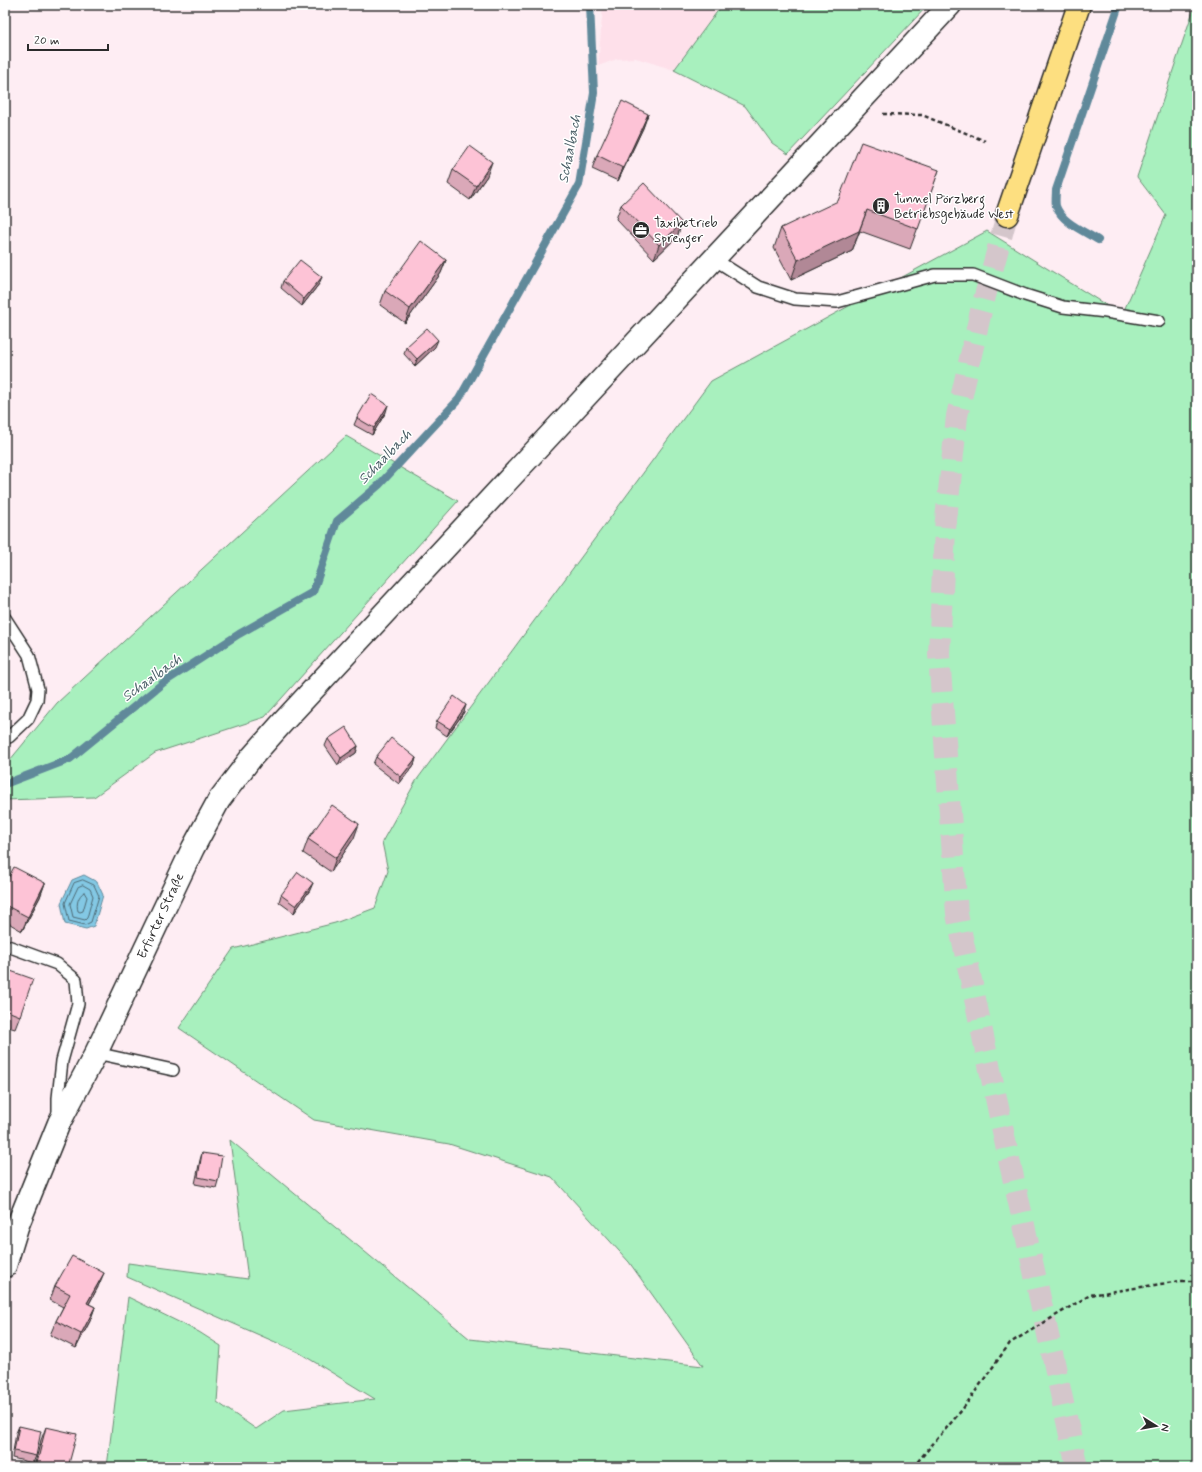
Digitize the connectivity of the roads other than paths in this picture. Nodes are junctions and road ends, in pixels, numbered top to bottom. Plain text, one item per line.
1 (950, 5) edge
2 (1079, 5) edge
3 (1007, 215) tunnel mouth
4 (714, 259) junction
5 (1159, 321) dead end
6 (5, 618) edge
7 (5, 738) edge
8 (5, 945) edge
9 (96, 1053) junction
10 (173, 1070) dead end
11 (59, 1123) junction
12 (5, 1266) edge

1 - 4 street, Erfurter Straße
2 - 3 main road
4 - 5 lane
4 - 9 street, Erfurter Straße
6 - 7 lane
8 - 11 lane, Erfurter Straße
9 - 10 lane
9 - 11 street, Erfurter Straße
11 - 12 street, Erfurter Straße

